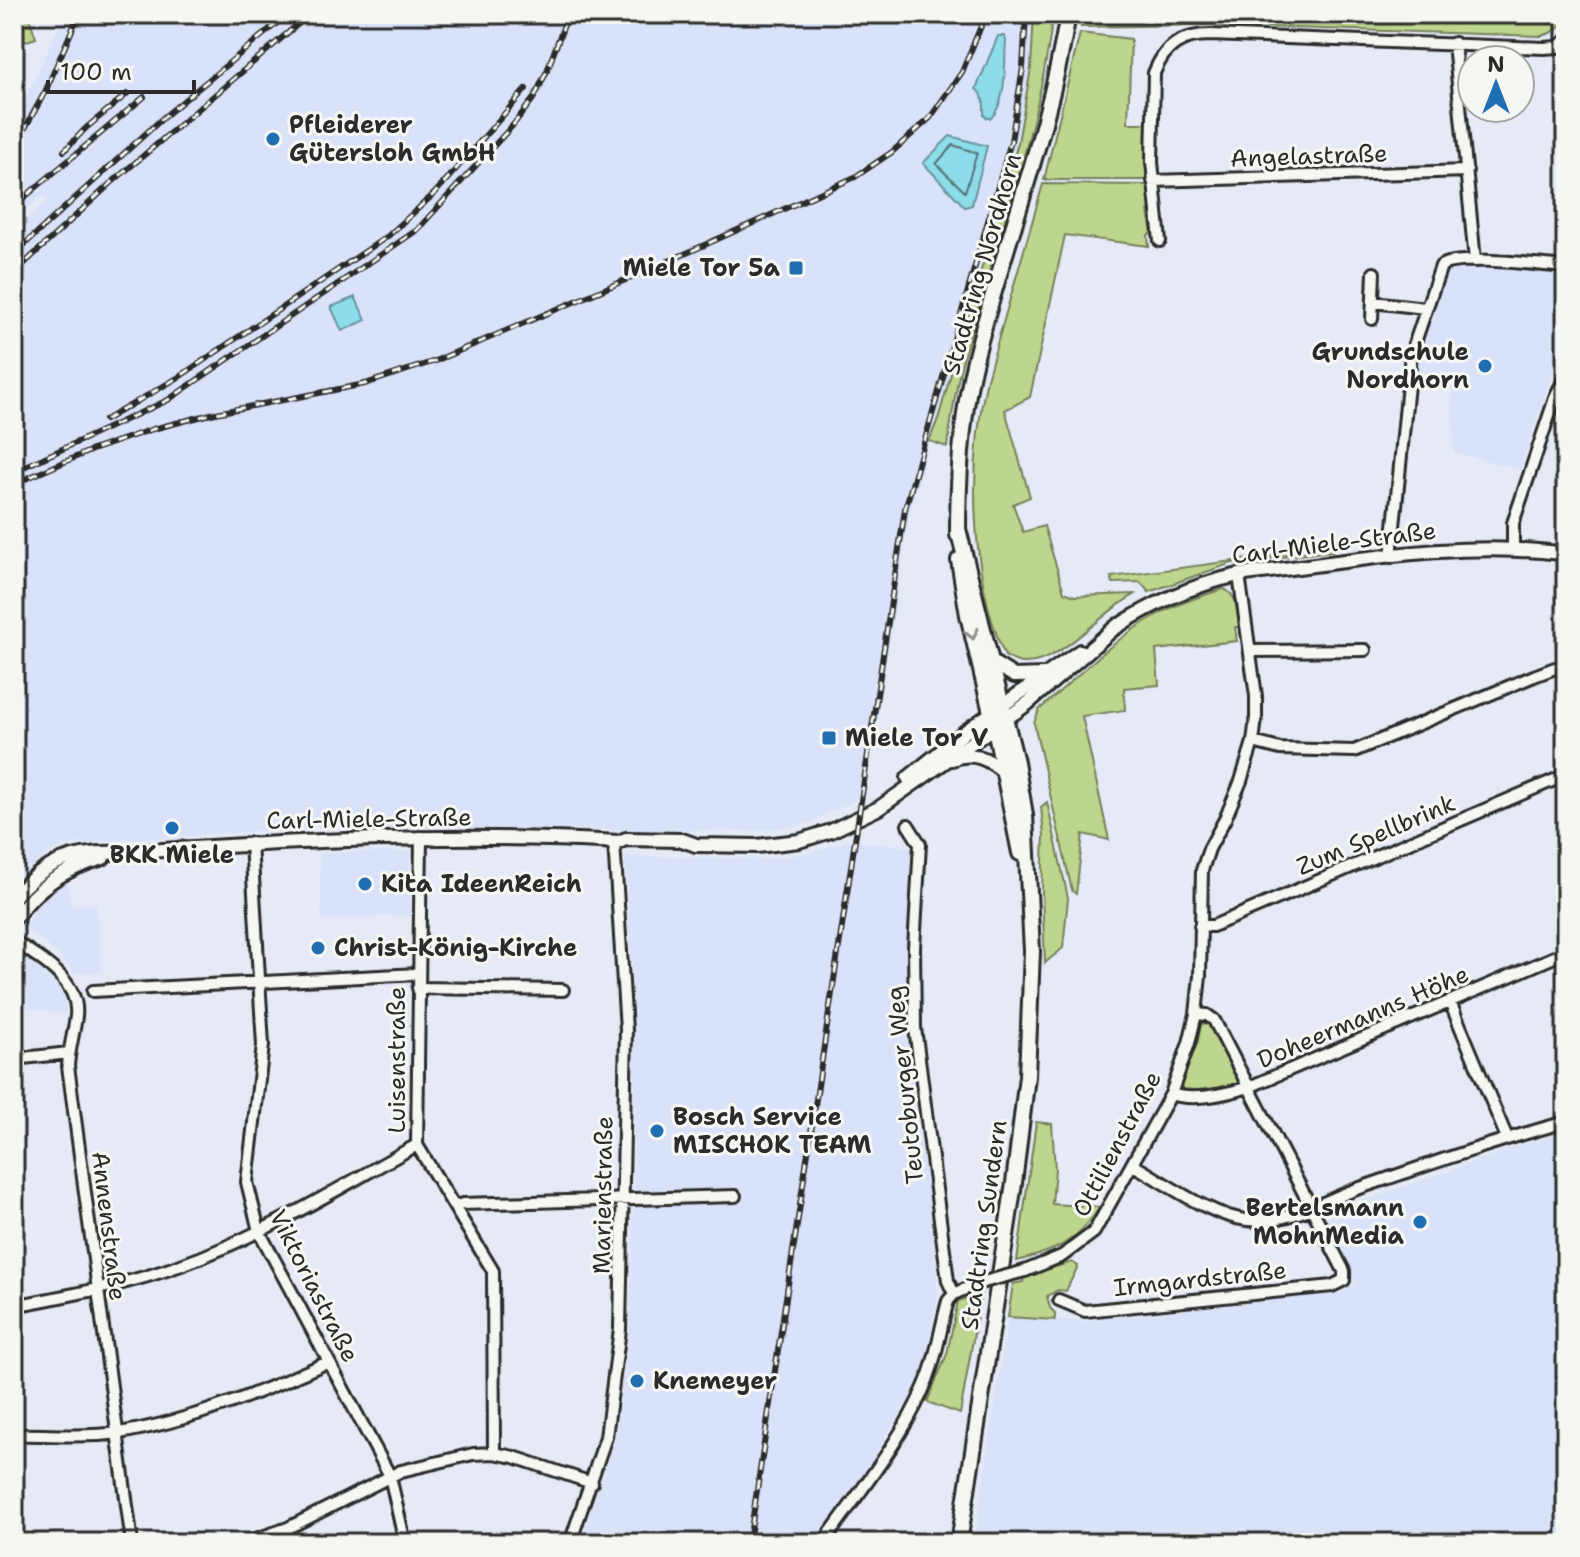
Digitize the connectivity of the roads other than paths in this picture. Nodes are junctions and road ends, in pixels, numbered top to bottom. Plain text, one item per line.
1 (1068, 14) edge
2 (1566, 41) edge
3 (1454, 43) junction
4 (1467, 171) junction
5 (1153, 181) junction
6 (1160, 241) dead end
7 (1475, 261) junction
8 (1566, 267) edge
9 (1374, 273) dead end
10 (1373, 302) junction
11 (1425, 308) junction
12 (1372, 319) dead end
13 (1566, 376) edge
14 (958, 529) junction
15 (1513, 548) junction
16 (1566, 554) edge
17 (1391, 557) junction
18 (1239, 575) junction
19 (1118, 625) junction
20 (1365, 650) dead end
21 (1251, 651) junction
22 (992, 662) junction
23 (1566, 668) edge
24 (1047, 675) junction
25 (998, 716) junction
26 (1253, 742) junction
27 (942, 764) junction
28 (1004, 772) junction
29 (1566, 775) edge
30 (864, 815) junction
31 (908, 825) dead end
32 (421, 837) junction
33 (616, 842) junction
34 (251, 843) junction
35 (121, 853) junction
36 (14, 897) edge
37 (1029, 912) junction
38 (14, 919) edge
39 (1200, 926) junction
40 (14, 941) edge
41 (1566, 952) edge
42 (418, 974) junction
43 (260, 983) junction
44 (418, 988) junction
45 (563, 990) dead end
46 (93, 991) dead end
47 (1450, 1002) junction
48 (1196, 1014) junction
49 (69, 1053) junction
50 (14, 1059) edge
51 (1249, 1087) junction
52 (1171, 1094) junction
53 (1566, 1122) edge
54 (1507, 1138) junction
55 (417, 1145) junction
56 (1133, 1165) junction
57 (735, 1196) dead end
58 (624, 1198) junction
59 (456, 1206) junction
60 (1312, 1208) junction
61 (259, 1231) junction
62 (97, 1290) junction
63 (954, 1294) junction
64 (1059, 1300) dead end
65 (14, 1306) edge
66 (328, 1362) junction
67 (117, 1433) junction
68 (14, 1435) edge
69 (494, 1453) junction
70 (390, 1476) junction
71 (592, 1483) junction
72 (132, 1543) edge
73 (244, 1543) edge
74 (405, 1543) edge
75 (570, 1543) edge
76 (823, 1543) edge
77 (959, 1543) edge

1 - 14 main road, Stadtring Nordhorn
2 - 3 street
3 - 4 street
3 - 5 street
4 - 5 street, Angelastraße
4 - 7 street
5 - 6 street
7 - 8 street
7 - 11 street
9 - 10 street
10 - 11 street
10 - 12 street
11 - 17 street
13 - 15 street
14 - 22 main road, Stadtring Nordhorn
14 -> 25 main road, Stadtring Nordhorn
15 - 16 street, Carl-Miele-Straße
15 - 17 street, Carl-Miele-Straße
17 - 18 street, Carl-Miele-Straße
18 - 19 street, Carl-Miele-Straße
18 - 21 street, Ottilienstraße
19 - 24 street, Carl-Miele-Straße
19 - 25 street, Carl-Miele-Straße
20 - 21 street
21 - 26 street, Ottilienstraße
22 - 24 street
22 - 25 main road, Stadtring Nordhorn
23 - 26 street
24 - 25 street, Carl-Miele-Straße
25 - 27 street, Carl-Miele-Straße
25 - 28 main road, Stadtring Sundern
25 - 30 street, Carl-Miele-Straße
25 - 37 main road, Stadtring Sundern
26 - 39 street, Ottilienstraße
27 - 28 street
27 - 30 street, Carl-Miele-Straße
28 - 37 main road, Stadtring Sundern
29 - 39 street, Zum Spellbrink
30 - 33 street, Carl-Miele-Straße
31 - 63 street, Teutoburger Weg
32 - 33 street, Carl-Miele-Straße
32 - 34 street, Carl-Miele-Straße
32 - 42 street, Luisenstraße
33 - 58 street, Marienstraße
34 - 35 street, Carl-Miele-Straße
34 - 43 street, Viktoriastraße
35 - 36 street, Carl-Miele-Straße
35 - 38 street, Carl-Miele-Straße
37 - 77 main road, Stadtring Sundern
39 - 48 street, Ottilienstraße
40 - 49 street, Annenstraße
41 - 47 street, Doheermanns Höhe
42 - 43 street
42 - 44 street, Luisenstraße
43 - 46 street
43 - 61 street, Viktoriastraße
44 - 45 street
44 - 55 street, Luisenstraße
47 - 51 street, Doheermanns Höhe
47 - 54 street
48 - 51 street
48 - 52 street, Ottilienstraße
49 - 50 street
49 - 62 street, Annenstraße
51 - 52 street, Doheermanns Höhe
51 - 60 street
52 - 56 street, Ottilienstraße
53 - 54 street
54 - 60 street
55 - 59 street, Luisenstraße
55 - 61 street
56 - 60 street
56 - 63 street, Ottilienstraße, bridge
57 - 58 street
58 - 59 street
58 - 71 street, Marienstraße
59 - 69 street, Luisenstraße
60 - 64 street, Irmgardstraße
61 - 62 street
61 - 66 street, Viktoriastraße
62 - 65 street
62 - 67 street, Annenstraße
63 - 76 street
66 - 67 street
66 - 70 street, Viktoriastraße
67 - 68 street
67 - 72 street, Annenstraße
69 - 70 street
69 - 71 street
70 - 73 street
70 - 74 street, Viktoriastraße
71 - 75 street, Marienstraße

